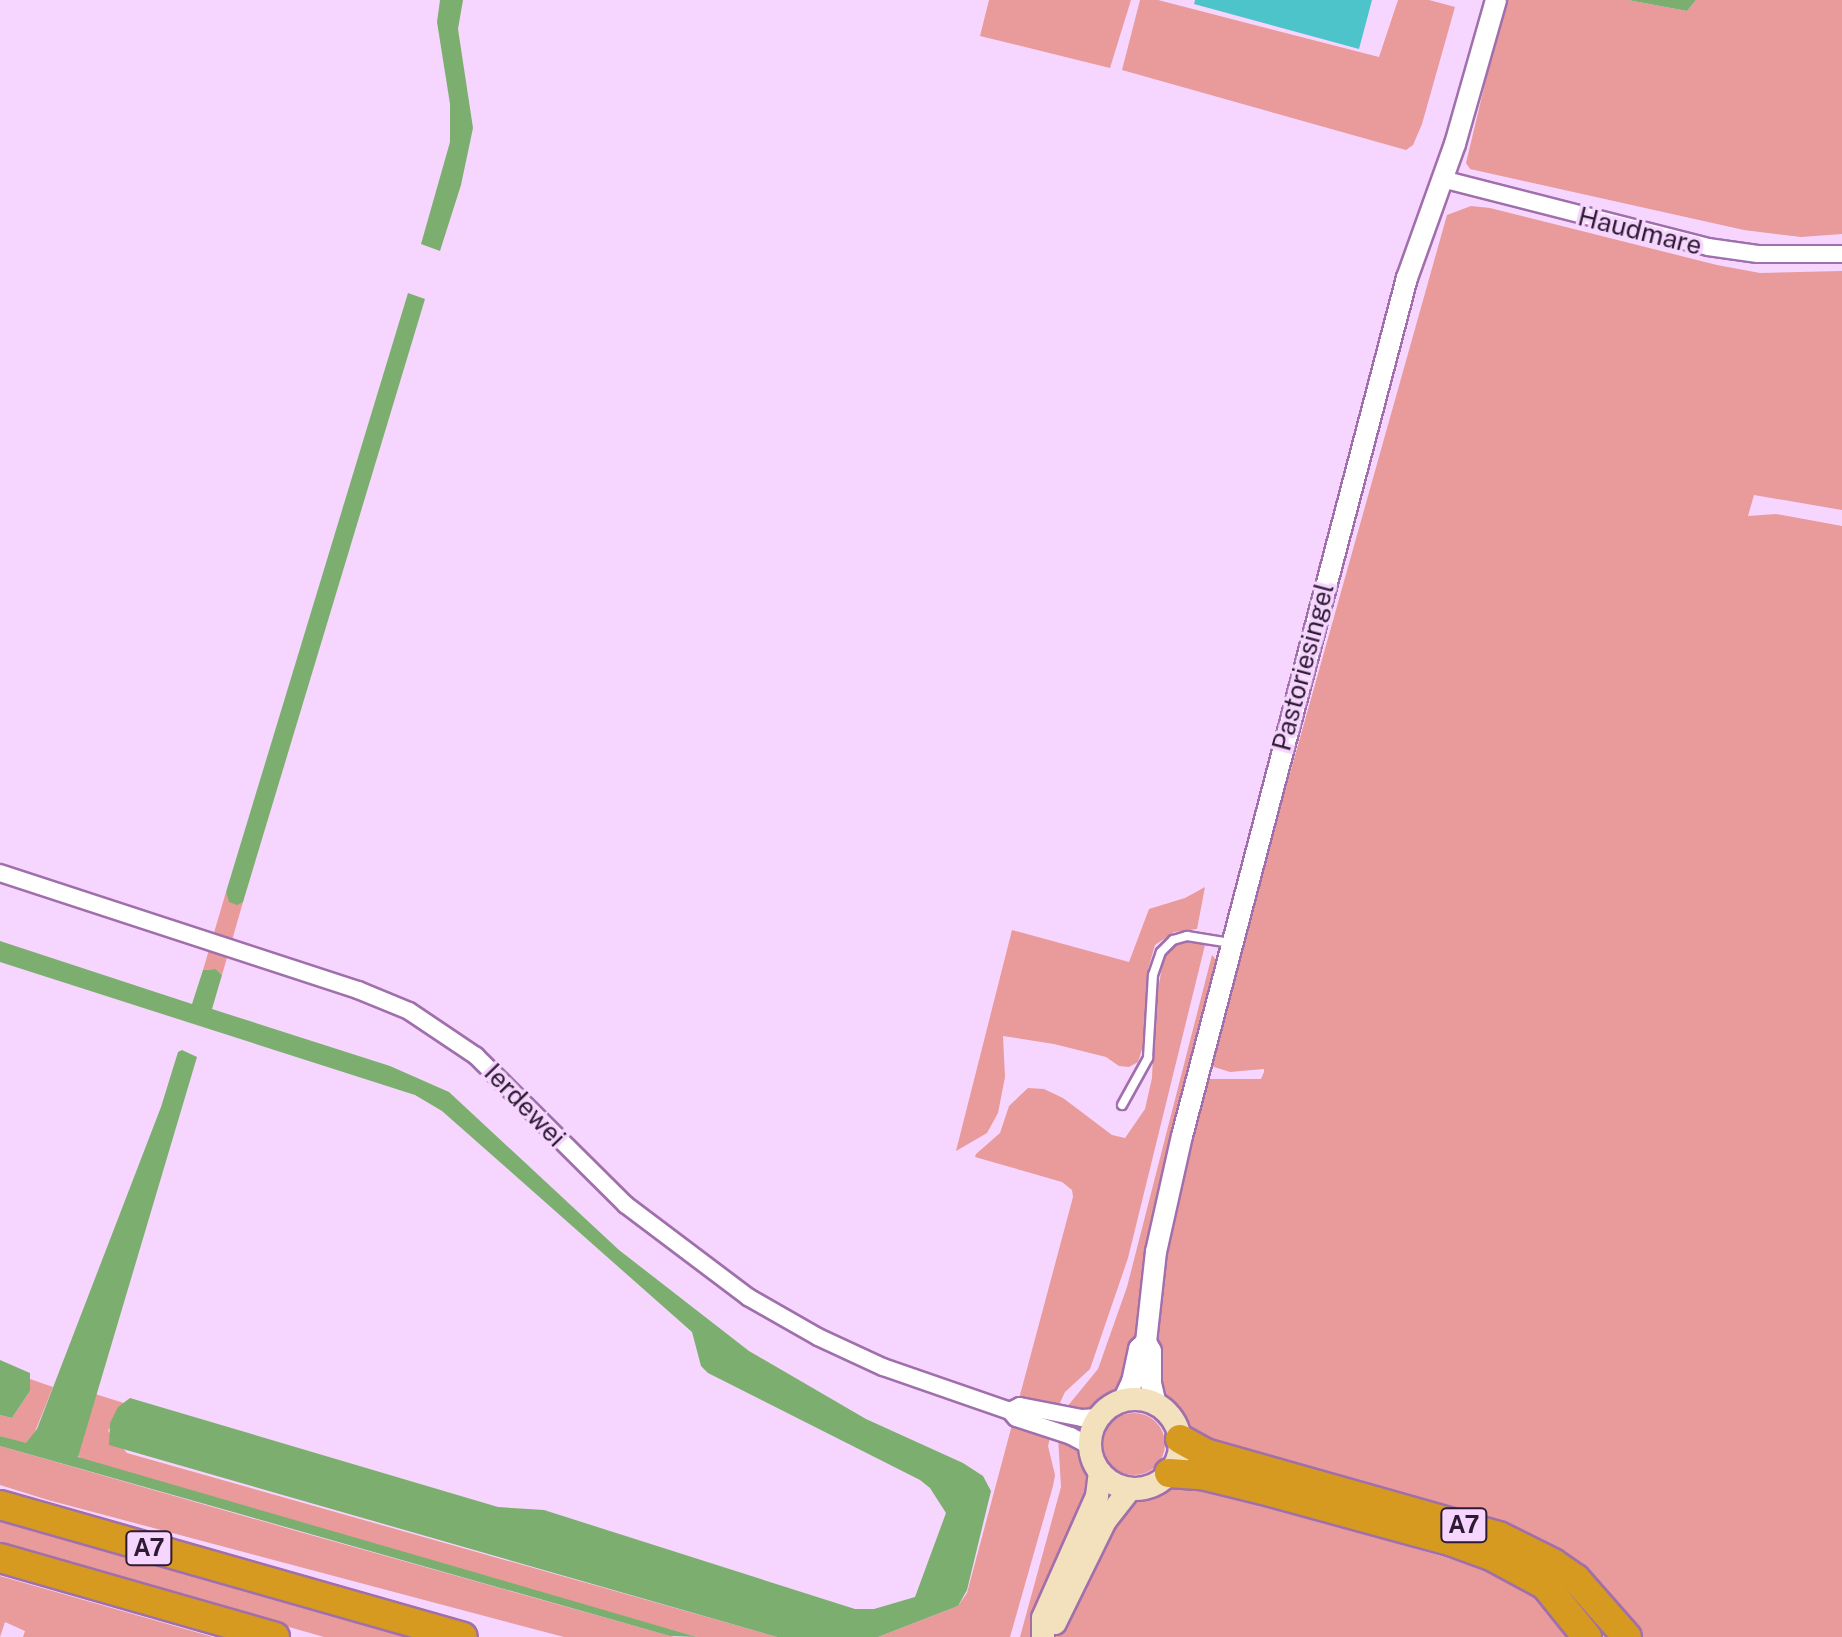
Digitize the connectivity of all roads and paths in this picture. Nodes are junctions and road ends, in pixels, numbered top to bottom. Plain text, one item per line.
1 (1496, 0) edge
2 (1442, 179) junction
3 (1842, 254) edge
4 (0, 873) edge
5 (1230, 943) junction
6 (1122, 1105) dead end
7 (1146, 1342) junction
8 (1123, 1401) junction
9 (1156, 1405) junction
10 (1010, 1411) junction
11 (1099, 1417) junction
12 (1180, 1439) junction
13 (1090, 1446) junction
14 (1100, 1472) junction
15 (1169, 1473) junction
16 (1130, 1489) junction
17 (0, 1505) edge
18 (0, 1558) edge
19 (1044, 1635) edge
20 (275, 1637) edge
21 (463, 1637) edge
22 (1587, 1637) edge
23 (1627, 1637) edge

1 - 2 street, Pastoriesingel
2 - 3 street, Haudmare
2 - 5 street, Pastoriesingel
4 - 10 street, Ierdewei
5 - 6 lane
5 - 7 street, Pastoriesingel
7 - 8 street, Pastoriesingel
7 - 9 street, Pastoriesingel
8 - 9 main road
8 - 11 main road
9 - 12 main road
10 - 11 street, Ierdewei
10 - 13 street, Ierdewei
11 - 13 main road
12 - 15 main road
12 - 23 highway, A7
13 - 14 main road
14 - 16 main road
14 - 19 main road
15 - 16 main road
15 - 22 highway, A7
16 - 19 main road
17 - 21 highway, A7
18 - 20 highway, A7

